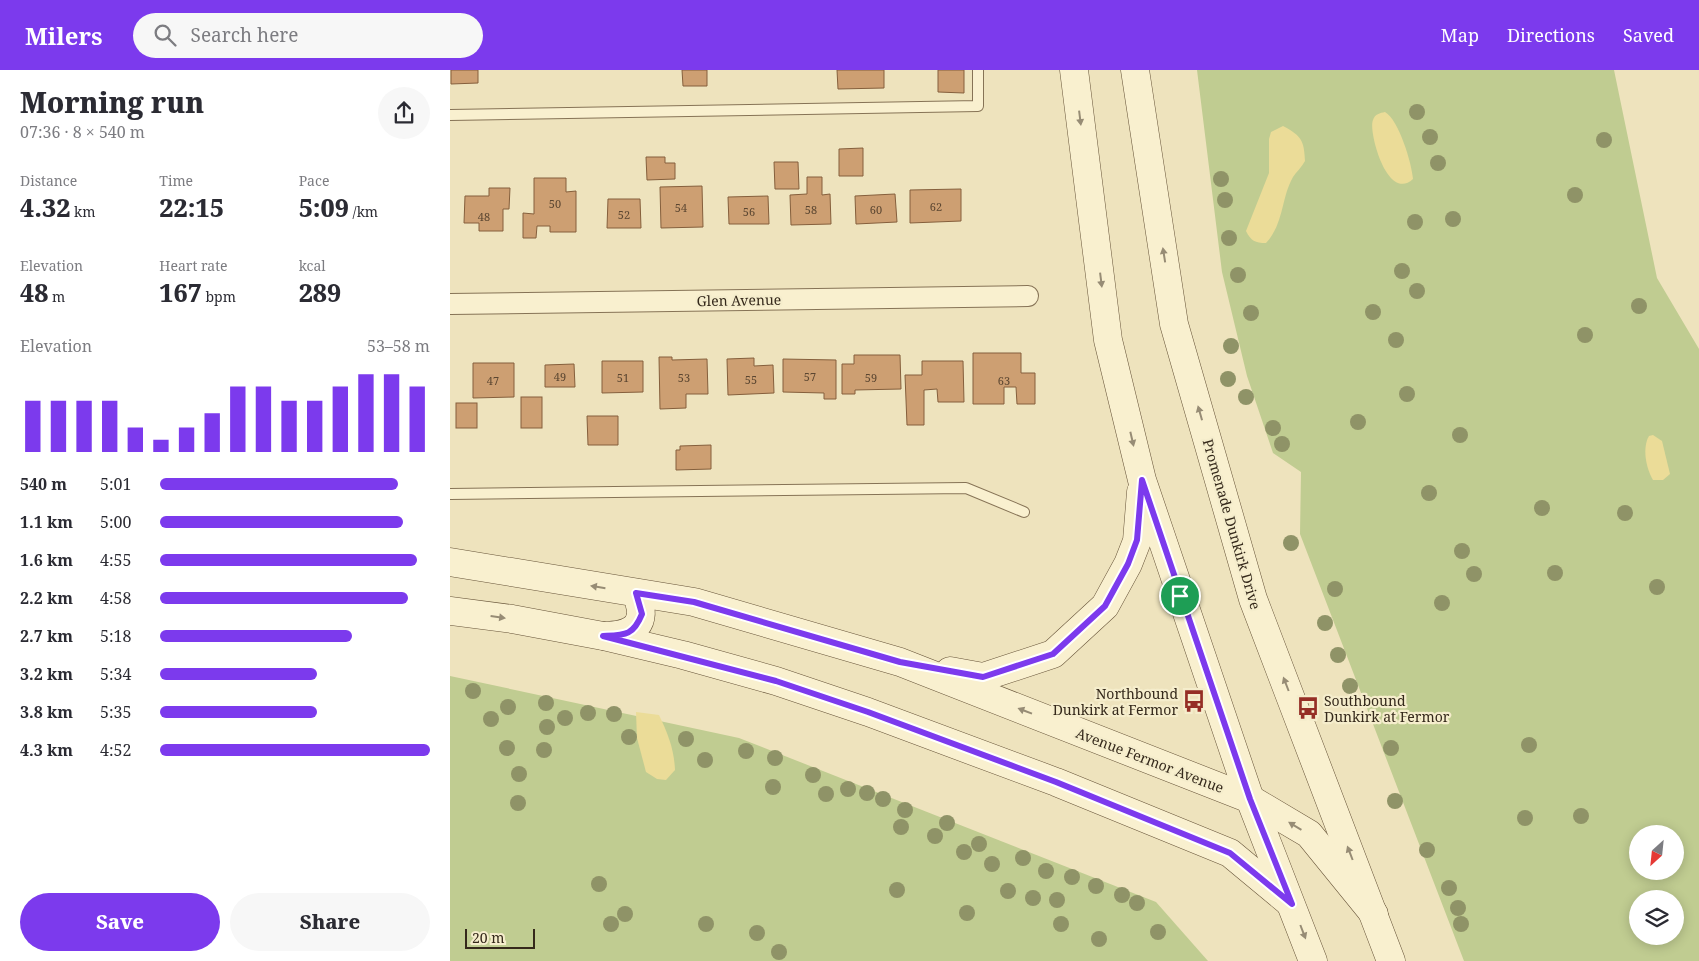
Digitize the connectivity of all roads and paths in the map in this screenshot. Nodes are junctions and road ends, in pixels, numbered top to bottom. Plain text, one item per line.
1 (978, 70) edge
2 (1074, 70) edge
3 (1135, 70) edge
4 (450, 115) edge
5 (1028, 296) dead end
6 (450, 304) edge
7 (1142, 480) junction
8 (450, 494) edge
9 (1024, 512) dead end
10 (450, 562) edge
11 (636, 593) junction
12 (450, 611) edge
13 (603, 636) junction
14 (900, 662) junction
15 (1250, 799) junction
16 (1292, 904) junction
17 (1374, 914) junction
18 (1313, 961) edge
19 (1391, 961) edge

1 - 4 lane
2 -> 7 main road
17 -> 3 main road, Promenade Dunkirk Drive
5 - 6 street, Glen Avenue
7 - 14 main road
7 - 15 main road
8 - 9 lane
11 -> 10 main road, Avenue Fermor Avenue
11 - 13 main road
11 - 14 main road, Avenue Fermor Avenue
12 -> 13 main road
13 - 16 main road
15 -> 14 main road, Avenue Fermor Avenue
15 - 16 main road
17 -> 15 main road, Avenue Fermor Avenue
16 -> 18 main road
17 - 19 main road, Promenade Dunkirk Drive

